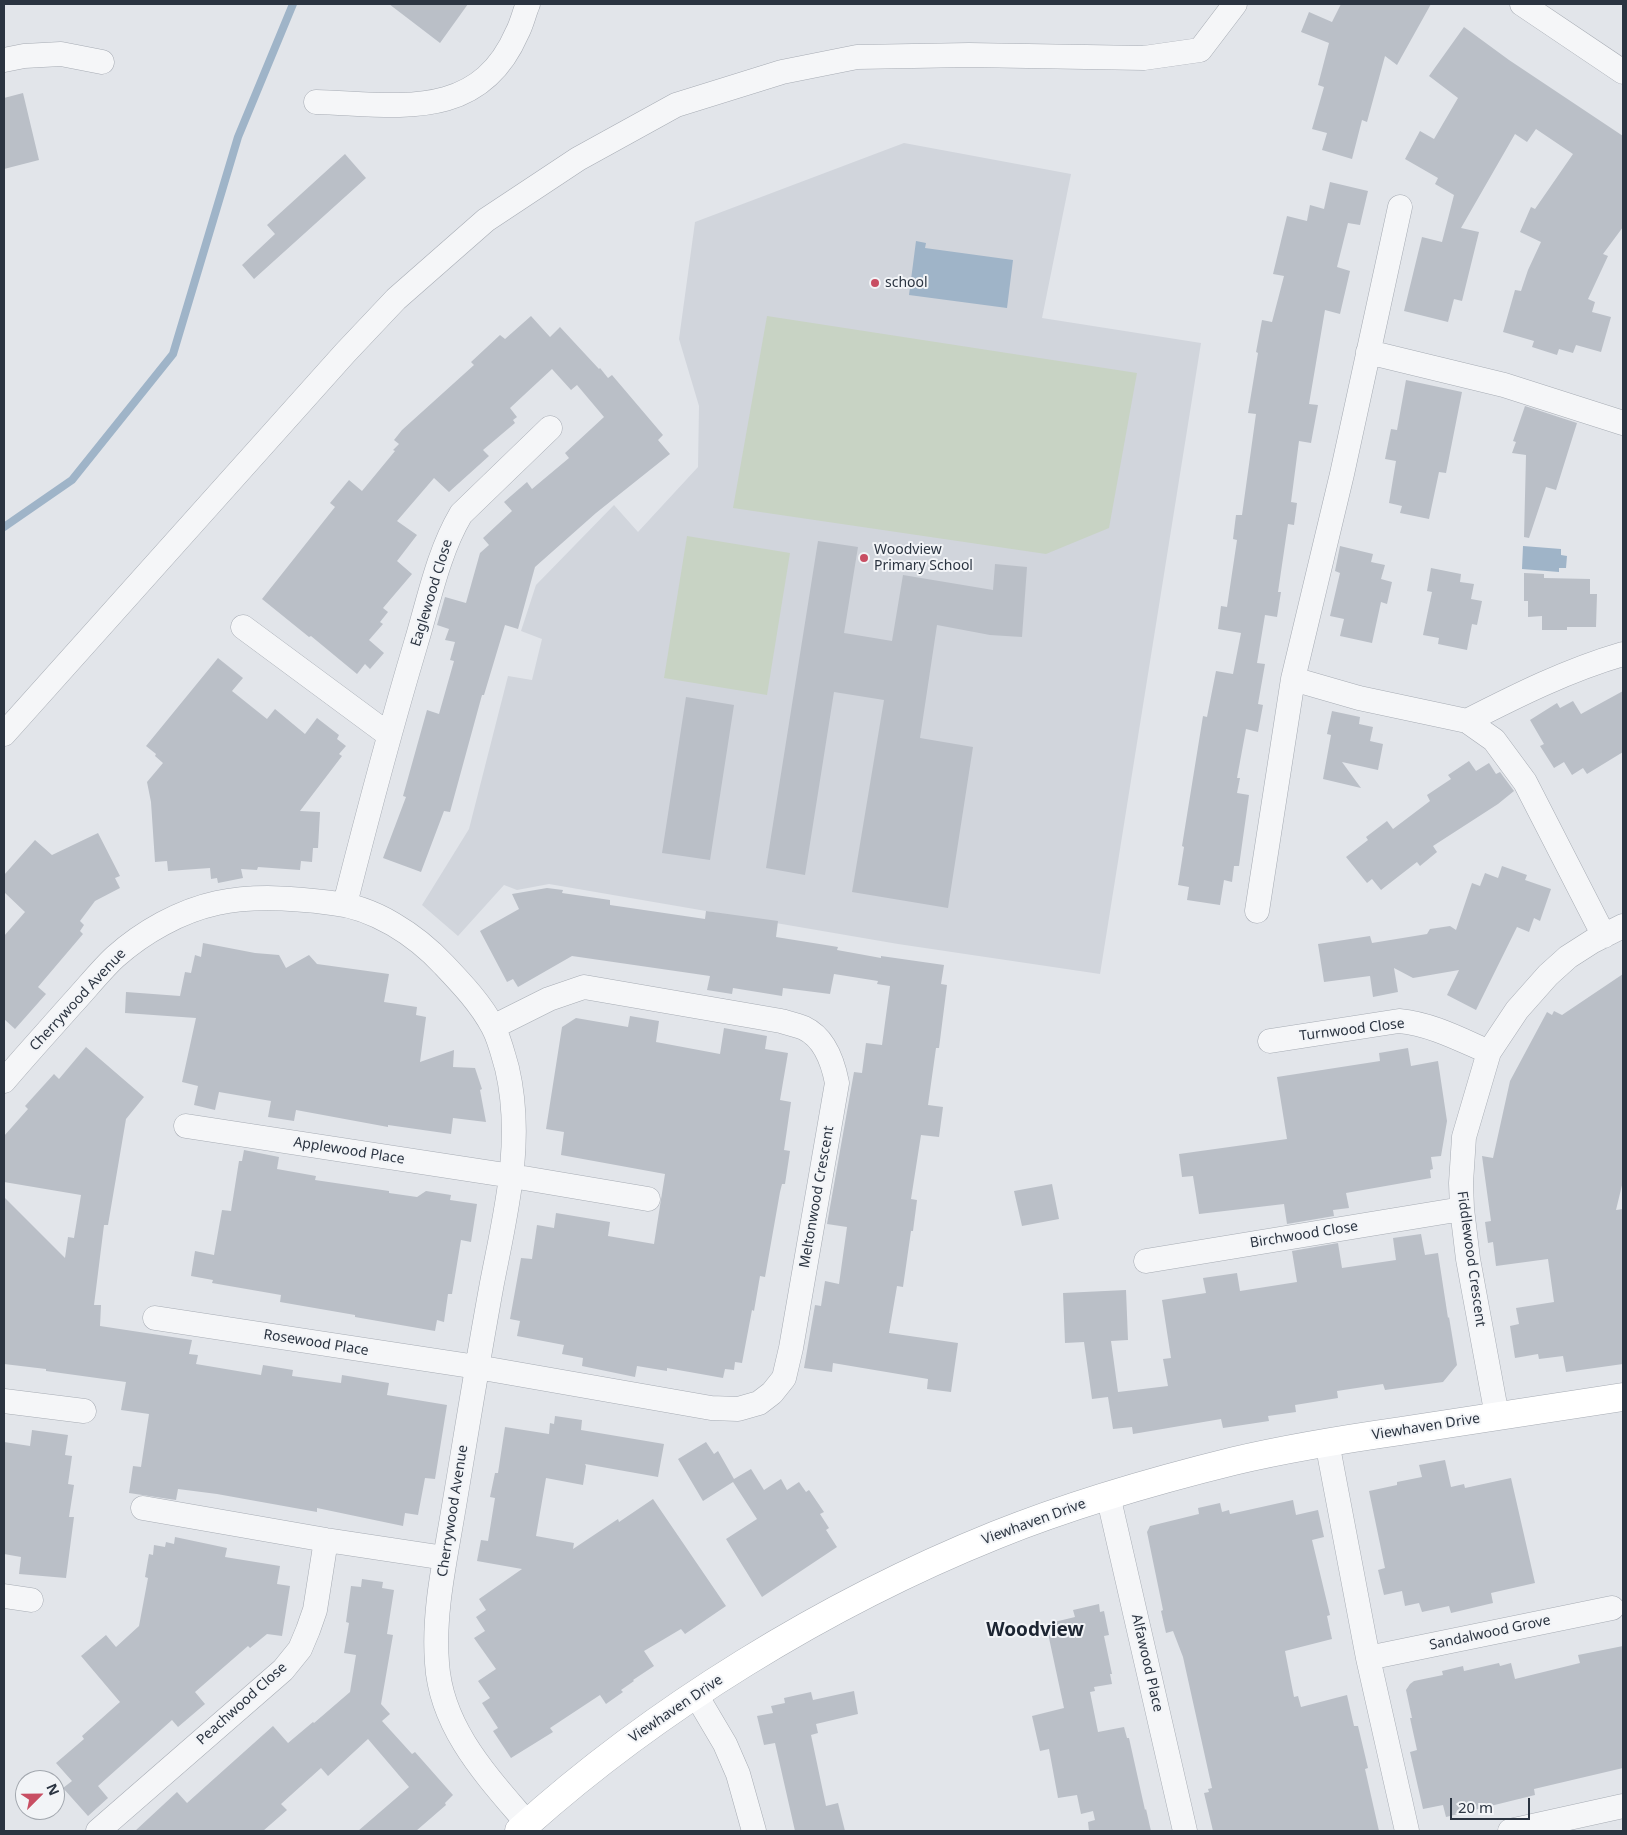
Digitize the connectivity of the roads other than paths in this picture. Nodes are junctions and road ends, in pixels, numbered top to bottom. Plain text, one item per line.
1 (528, 4) edge
2 (1235, 4) edge
3 (1522, 4) edge
4 (4, 60) edge
5 (102, 62) dead end
6 (1623, 72) edge
7 (316, 102) dead end
8 (1400, 207) dead end
9 (1368, 352) junction
10 (1623, 423) edge
11 (550, 428) dead end
12 (243, 627) dead end
13 (1623, 654) edge
14 (1293, 678) junction
15 (1467, 721) junction
16 (4, 734) edge
17 (389, 735) junction
18 (345, 904) junction
19 (1258, 912) dead end
20 (1614, 931) edge
21 (493, 1027) junction
22 (1270, 1041) dead end
23 (1489, 1052) junction
24 (4, 1081) edge
25 (186, 1126) dead end
26 (512, 1176) junction
27 (648, 1199) dead end
28 (1462, 1209) junction
29 (1146, 1261) dead end
30 (155, 1318) dead end
31 (477, 1367) junction
32 (1623, 1397) edge
33 (4, 1401) edge
34 (84, 1412) dead end
35 (1497, 1416) junction
36 (1327, 1442) junction
37 (1108, 1495) junction
38 (143, 1508) dead end
39 (326, 1540) junction
40 (445, 1558) junction
41 (4, 1596) edge
42 (31, 1600) dead end
43 (1612, 1608) dead end
44 (1368, 1658) junction
45 (696, 1695) junction
46 (1623, 1806) edge
47 (523, 1827) edge
48 (98, 1831) edge
49 (754, 1831) edge
50 (1185, 1831) edge
51 (1407, 1831) edge
52 (1510, 1831) edge

1 - 7 street
2 - 16 street
3 - 6 street
4 - 5 street
8 - 9 street
9 - 10 street
9 - 14 street
11 - 17 street, Eaglewood Close
12 - 17 street
13 - 15 street
14 - 15 street
14 - 19 street
15 - 20 street
17 - 18 street, Eaglewood Close
18 - 21 street, Cherrywood Avenue
18 - 24 street, Cherrywood Avenue
20 - 23 street, Fiddlewood Crescent
21 - 26 street, Cherrywood Avenue
21 - 31 street, Meltonwood Crescent
22 - 23 street, Turnwood Close
23 - 28 street, Fiddlewood Crescent
25 - 26 street, Applewood Place
26 - 27 street
26 - 31 street, Cherrywood Avenue
28 - 29 street, Birchwood Close
28 - 35 street, Fiddlewood Crescent
30 - 31 street, Rosewood Place
31 - 40 street, Cherrywood Avenue
32 - 35 street, Viewhaven Drive
33 - 34 street
35 - 36 street, Viewhaven Drive
36 - 37 street, Viewhaven Drive
36 - 44 street
37 - 45 street, Viewhaven Drive
37 - 50 street, Alfawood Place
38 - 39 street
39 - 40 street
39 - 48 street, Peachwood Close
40 - 47 street, Cherrywood Avenue
41 - 42 street
43 - 44 street, Sandalwood Grove
44 - 51 street
45 - 47 street, Viewhaven Drive
45 - 49 street
46 - 52 street

